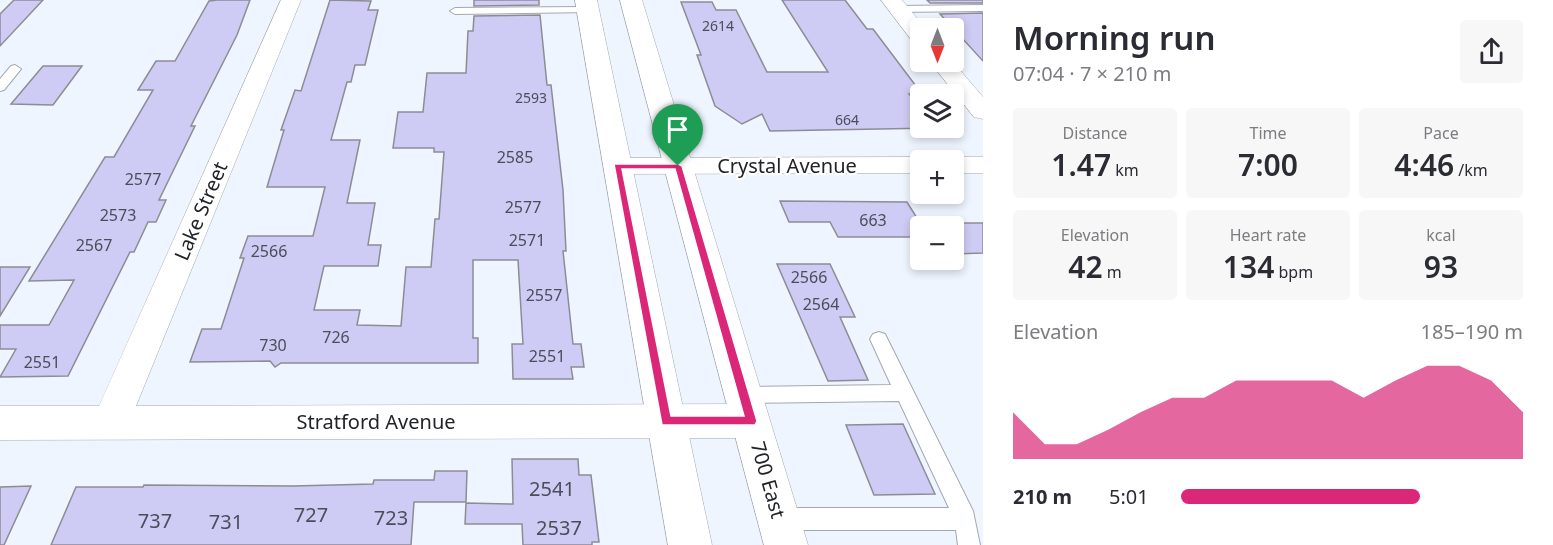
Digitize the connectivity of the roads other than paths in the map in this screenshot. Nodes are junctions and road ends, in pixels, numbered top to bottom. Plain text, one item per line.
1 (291, 0) edge
2 (631, 0) edge
3 (894, 4) edge
4 (587, 5) edge
5 (983, 8) edge
6 (455, 11) dead end
7 (910, 24) edge
8 (15, 69) dead end
9 (949, 72) edge
10 (0, 87) edge
11 (983, 112) edge
12 (910, 165) edge
13 (964, 165) edge
14 (983, 165) edge
15 (617, 166) junction
16 (678, 166) junction
17 (879, 339) dead end
18 (905, 393) junction
19 (747, 408) junction
20 (111, 422) junction
21 (666, 422) junction
22 (0, 423) edge
23 (965, 519) junction
24 (782, 532) edge
25 (690, 545) edge
26 (969, 545) edge

1 - 20 street, Lake Street
2 - 16 main road, 700 East
3 - 5 lane
3 - 7 street
4 - 6 lane
4 - 15 main road
8 - 10 lane
9 - 11 street
12 - 16 street, Crystal Avenue
13 - 14 street
15 - 16 street, Crystal Avenue
15 - 21 main road
16 - 19 main road, 700 East
17 - 18 lane
18 - 19 lane
18 - 23 lane
19 - 21 street, Stratford Avenue
19 - 24 main road, 700 East
20 - 21 street, Stratford Avenue
20 - 22 street, Stratford Avenue
21 - 25 main road
23 - 24 lane
23 - 26 lane

